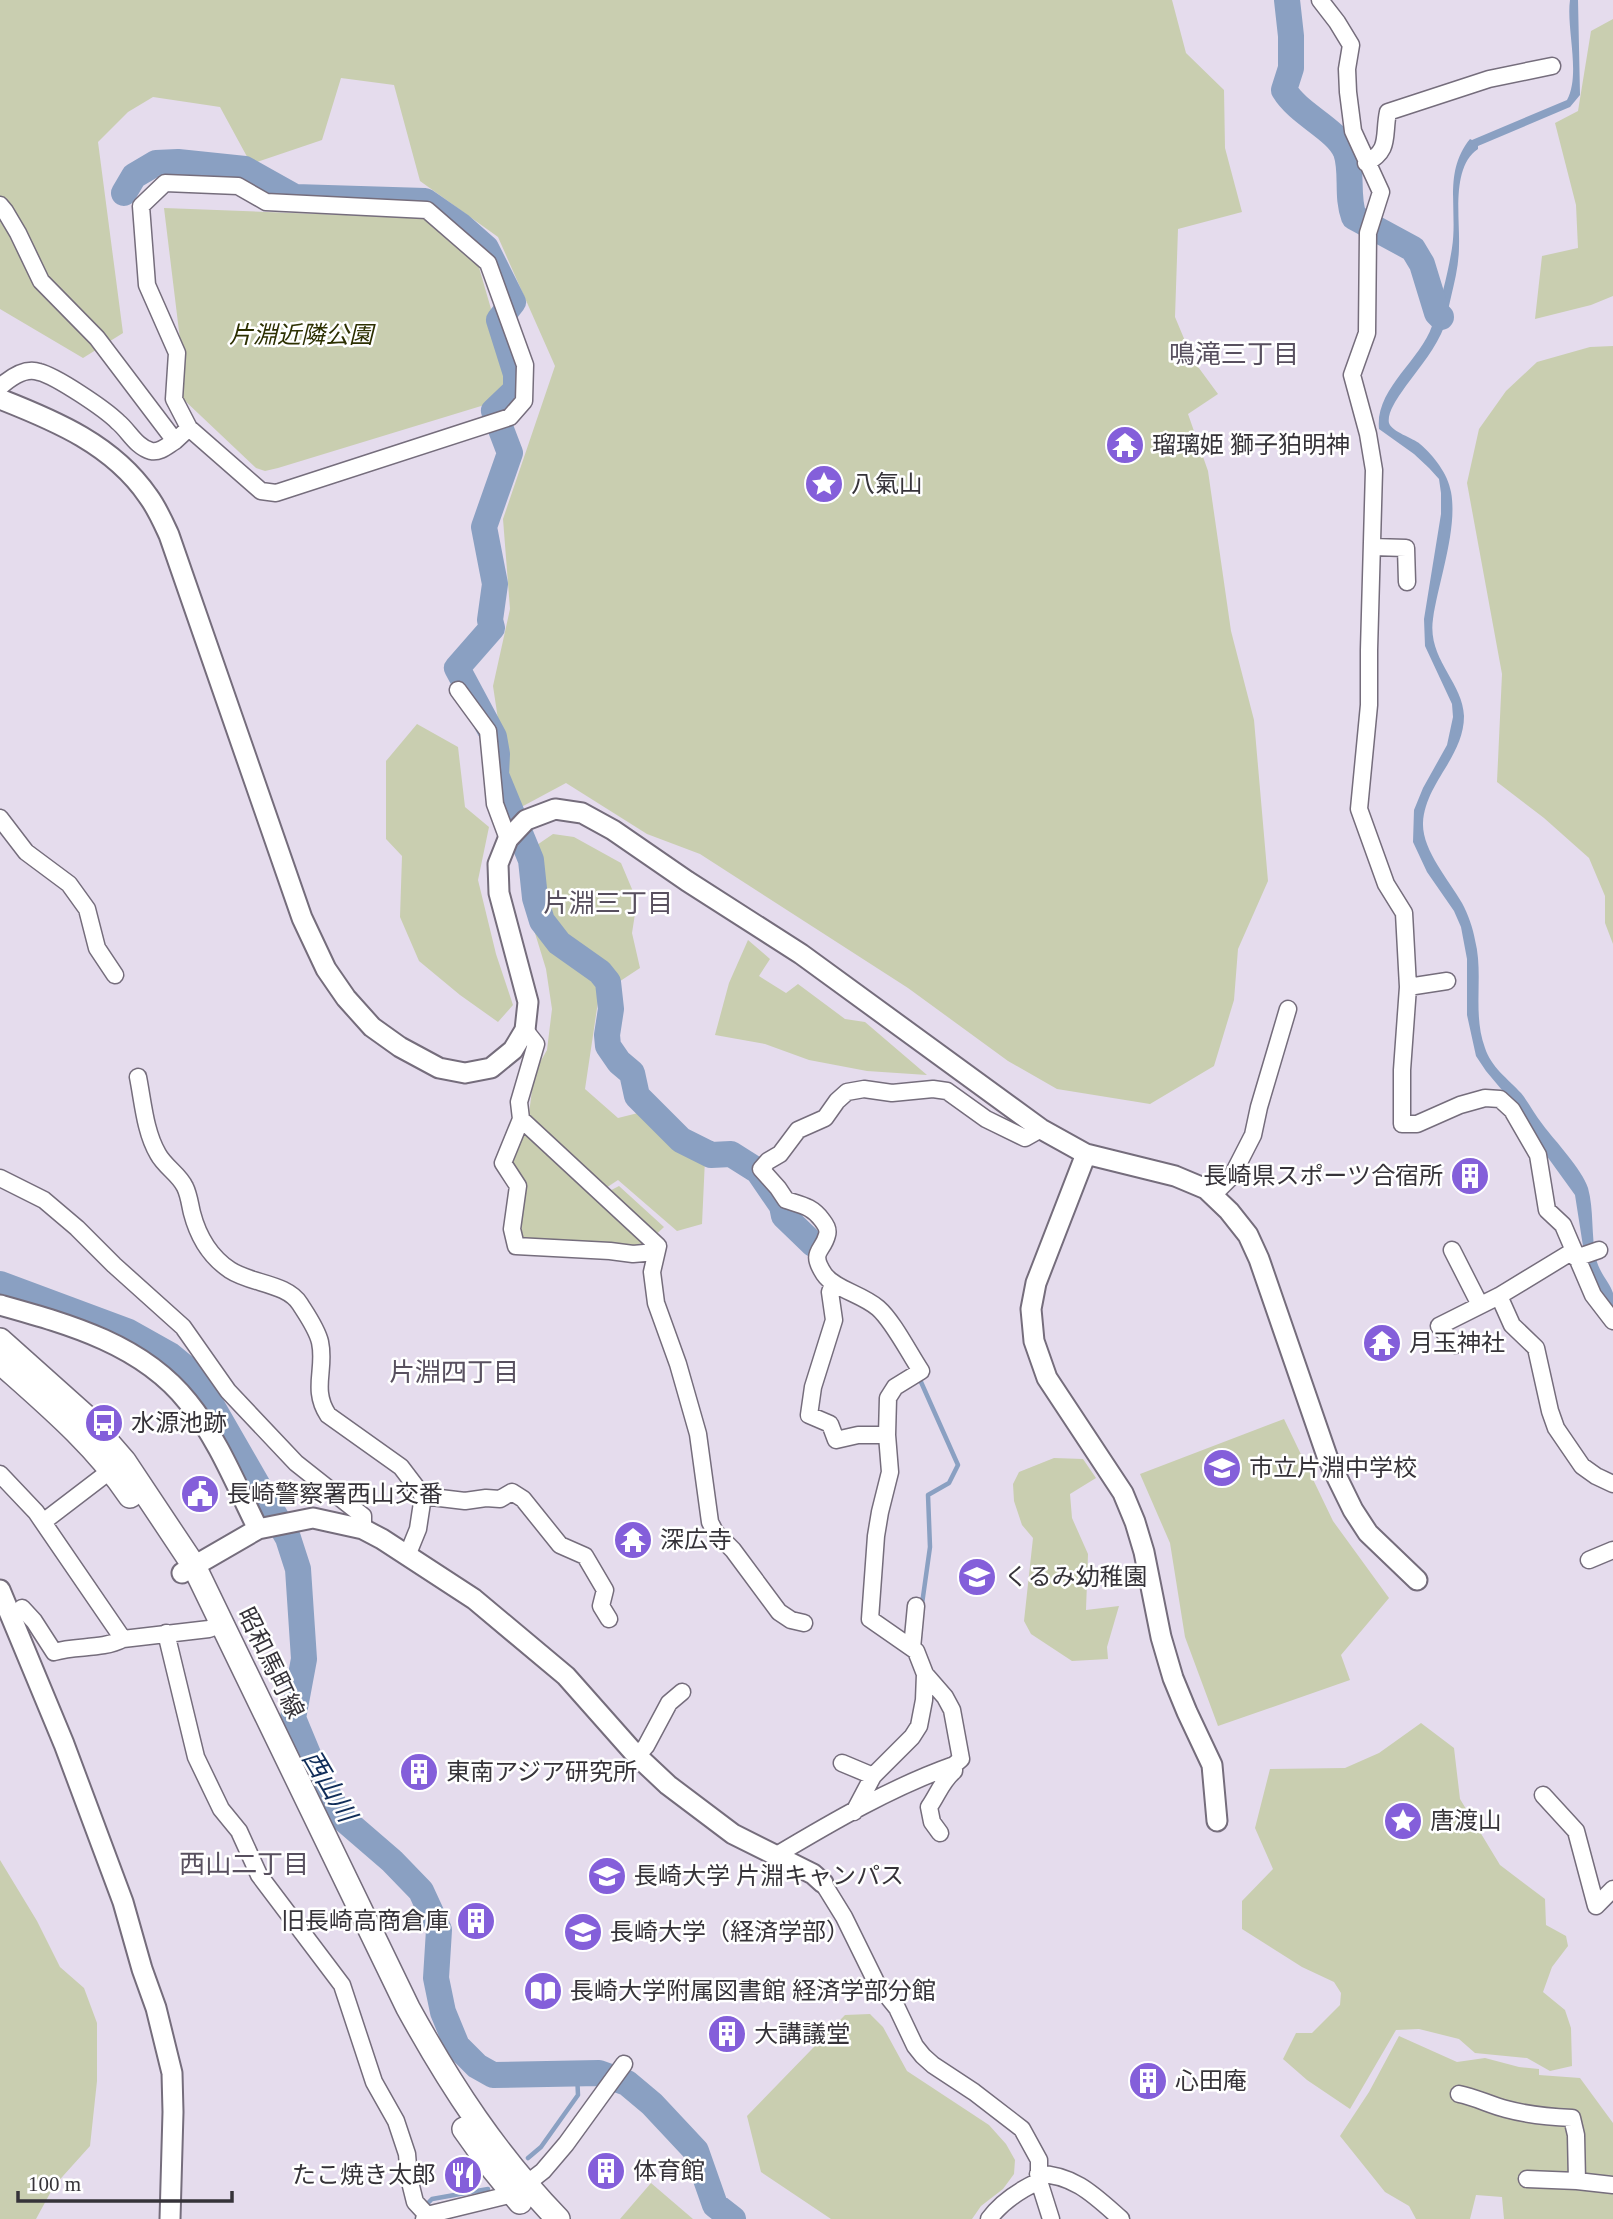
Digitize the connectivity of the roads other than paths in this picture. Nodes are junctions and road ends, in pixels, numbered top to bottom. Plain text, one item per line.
1 (1320, 0) edge
2 (1552, 66) dead end
3 (1366, 163) junction
4 (0, 205) edge
5 (0, 387) edge
6 (0, 399) edge
7 (189, 428) junction
8 (175, 441) junction
9 (1373, 547) junction
10 (1407, 582) dead end
11 (458, 690) dead end
12 (0, 818) edge
13 (508, 839) junction
14 (116, 975) dead end
15 (1447, 981) dead end
16 (1408, 987) junction
17 (1288, 1009) dead end
18 (525, 1030) junction
19 (138, 1077) dead end
20 (521, 1118) junction
21 (1041, 1129) junction
22 (1086, 1154) junction
23 (0, 1178) edge
24 (1213, 1195) junction
25 (1452, 1250) dead end
26 (656, 1252) junction
27 (1583, 1253) junction
28 (833, 1284) junction
29 (1499, 1296) junction
30 (0, 1305) edge
31 (1480, 1305) junction
32 (1613, 1321) edge
33 (0, 1340) edge
34 (1455, 1345) dead end
35 (0, 1362) edge
36 (887, 1435) junction
37 (117, 1465) junction
38 (0, 1474) edge
39 (1613, 1484) edge
40 (423, 1496) junction
41 (43, 1522) junction
42 (258, 1529) junction
43 (363, 1529) junction
44 (1613, 1550) edge
45 (407, 1556) junction
46 (1589, 1560) dead end
47 (188, 1570) junction
48 (1417, 1580) dead end
49 (0, 1590) edge
50 (916, 1606) dead end
51 (22, 1608) dead end
52 (609, 1619) dead end
53 (804, 1623) dead end
54 (216, 1627) junction
55 (166, 1633) junction
56 (123, 1639) junction
57 (912, 1648) junction
58 (925, 1674) junction
59 (682, 1692) dead end
60 (637, 1756) junction
61 (842, 1763) dead end
62 (954, 1765) junction
63 (873, 1776) junction
64 (1543, 1795) dead end
65 (854, 1812) junction
66 (1217, 1821) dead end
67 (940, 1833) dead end
68 (775, 1856) junction
69 (822, 1883) joint
70 (1613, 1889) edge
71 (624, 2064) dead end
72 (1459, 2094) dead end
73 (1039, 2178) junction
74 (1527, 2179) dead end
75 (1577, 2181) junction
76 (1613, 2186) edge
77 (519, 2190) junction
78 (424, 2214) edge
79 (454, 2214) edge
80 (170, 2219) edge
81 (537, 2219) edge
82 (558, 2219) edge
83 (989, 2219) edge
84 (1051, 2219) edge
85 (1121, 2219) edge

1 - 3 street
2 - 3 street
3 - 9 street
4 - 8 street
5 - 8 street
6 - 18 street
7 - 7 street
7 - 8 street
9 - 10 street
9 - 16 street
11 - 13 street
12 - 14 street
13 - 18 street
13 - 21 street
15 - 16 street
16 - 27 street
17 - 24 street
18 - 20 street
19 - 40 street
20 - 26 street
20 - 26 street
21 - 22 street
21 - 28 street
22 - 24 street
22 - 66 street
23 - 43 street
24 - 48 street
25 - 31 street
26 - 53 street
27 - 29 street
27 - 32 street
28 - 36 street
28 - 36 street
29 - 31 street
29 - 39 street
30 - 42 street
31 - 34 street
33 - 37 main road, 昭和馬町線
35 - 37 main road, 昭和馬町線
36 - 57 street
37 - 41 street
37 - 47 main road, 昭和馬町線
38 - 41 street
40 - 45 street
40 - 52 street
41 - 56 street
42 - 43 street
42 - 47 street
43 - 45 street
44 - 46 street
45 - 60 street
47 - 54 main road, 昭和馬町線
49 - 80 street
50 - 57 street
51 - 56 street
54 - 55 street
54 - 77 main road, 昭和馬町線
55 - 56 street
55 - 78 street
57 - 58 street
58 - 62 street
58 - 63 street
59 - 60 street
60 - 68 street
61 - 63 street
62 - 65 street
62 - 67 street
63 - 65 street
64 - 70 street
65 - 68 street
68 - 69 street
69 - 73 street
71 - 77 street
72 - 75 street
73 - 83 street
73 - 84 street
73 - 85 street
74 - 75 street
75 - 76 street
77 - 79 street
77 - 81 main road, 昭和馬町線
77 - 82 main road, 昭和馬町線
78 - 79 street

